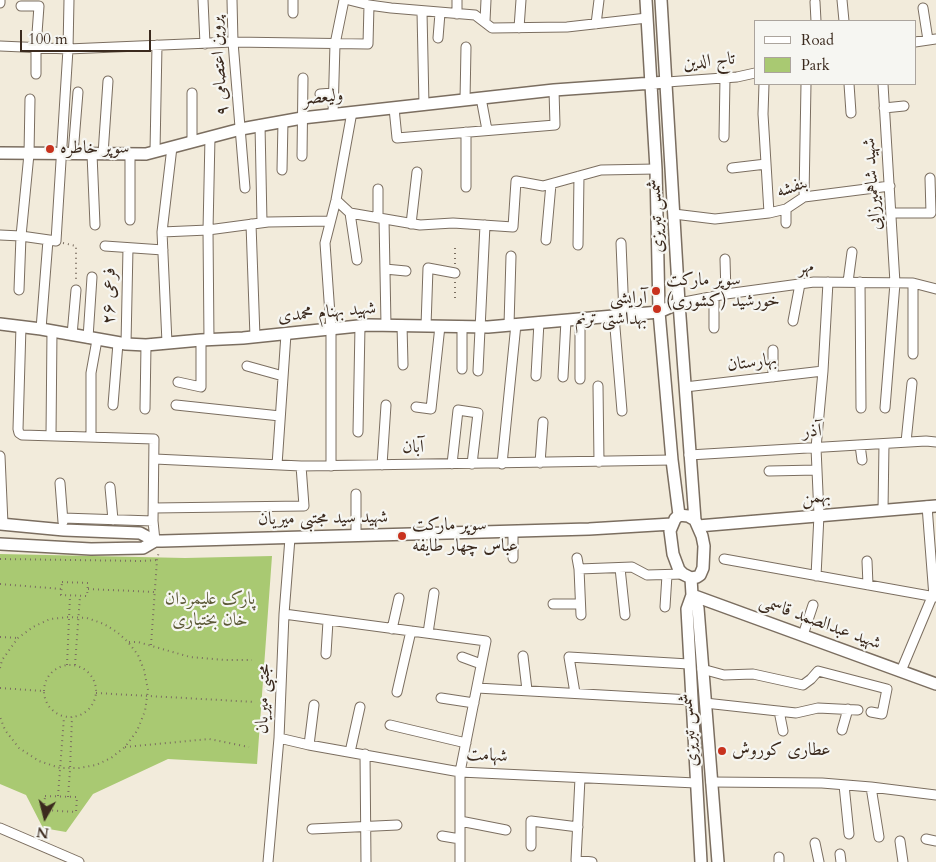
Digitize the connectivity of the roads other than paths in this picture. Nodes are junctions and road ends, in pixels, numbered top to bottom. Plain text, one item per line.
1 (69, 0) edge
2 (203, 0) edge
3 (232, 0) edge
4 (293, 0) edge
5 (344, 0) edge
6 (349, 0) edge
7 (457, 0) edge
8 (486, 0) edge
9 (521, 0) edge
10 (599, 0) edge
11 (646, 0) edge
12 (661, 0) edge
13 (842, 0) edge
14 (815, 2) dead end
15 (391, 4) edge
16 (369, 5) junction
17 (21, 6) dead end
18 (923, 8) dead end
19 (422, 12) junction
20 (293, 13) dead end
21 (440, 13) junction
22 (457, 14) junction
23 (647, 18) junction
24 (816, 20) edge
25 (844, 20) edge
26 (485, 21) junction
27 (596, 24) junction
28 (519, 28) junction
29 (438, 38) dead end
30 (932, 39) edge
31 (234, 42) junction
32 (916, 42) edge
33 (205, 44) junction
34 (334, 44) junction
35 (157, 45) junction
36 (0, 46) edge
37 (36, 47) junction
38 (466, 47) dead end
39 (68, 49) junction
40 (754, 73) edge
41 (36, 74) dead end
42 (303, 78) dead end
43 (725, 78) junction
44 (108, 81) dead end
45 (652, 82) junction
46 (667, 82) junction
47 (764, 85) edge
48 (806, 85) edge
49 (849, 85) edge
50 (883, 85) edge
51 (554, 90) junction
52 (78, 92) dead end
53 (192, 93) dead end
54 (333, 93) junction
55 (320, 94) dead end
56 (481, 98) junction
57 (30, 99) dead end
58 (464, 100) junction
59 (424, 105) junction
60 (904, 106) dead end
61 (394, 108) junction
62 (884, 108) junction
63 (352, 112) junction
64 (851, 113) dead end
65 (333, 114) junction
66 (302, 118) junction
67 (283, 121) junction
68 (260, 125) junction
69 (241, 129) junction
70 (486, 130) junction
71 (466, 132) junction
72 (210, 137) junction
73 (724, 137) dead end
74 (192, 142) junction
75 (172, 147) junction
76 (155, 151) junction
77 (0, 153) edge
78 (29, 154) junction
79 (61, 154) junction
80 (74, 154) junction
81 (98, 154) junction
82 (130, 154) junction
83 (302, 156) dead end
84 (766, 164) junction
85 (732, 168) dead end
86 (656, 169) junction
87 (282, 170) dead end
88 (417, 172) dead end
89 (579, 176) junction
90 (930, 178) dead end
91 (551, 184) junction
92 (890, 186) junction
93 (466, 187) dead end
94 (245, 188) dead end
95 (378, 189) dead end
96 (804, 197) junction
97 (336, 200) junction
98 (786, 209) junction
99 (769, 212) junction
100 (350, 213) junction
101 (892, 213) junction
102 (674, 214) junction
103 (381, 219) junction
104 (130, 220) dead end
105 (262, 222) junction
106 (330, 222) junction
107 (786, 223) dead end
108 (251, 224) junction
109 (411, 224) junction
110 (95, 225) dead end
111 (485, 225) junction
112 (208, 230) junction
113 (162, 232) junction
114 (0, 235) edge
115 (21, 236) junction
116 (52, 240) junction
117 (546, 240) dead end
118 (621, 243) dead end
119 (578, 245) dead end
120 (105, 246) dead end
121 (128, 248) junction
122 (163, 250) junction
123 (852, 252) dead end
124 (511, 256) dead end
125 (725, 259) dead end
126 (357, 260) dead end
127 (385, 269) junction
128 (406, 271) dead end
129 (455, 273) dead end
130 (92, 277) dead end
131 (828, 282) junction
132 (848, 282) junction
133 (860, 282) junction
134 (895, 283) junction
135 (913, 283) junction
136 (800, 284) junction
137 (936, 289) edge
138 (19, 290) dead end
139 (76, 290) road end
140 (726, 294) junction
141 (714, 296) junction
142 (679, 302) junction
143 (659, 312) junction
144 (619, 315) junction
145 (580, 319) junction
146 (566, 320) junction
147 (794, 321) dead end
148 (538, 322) junction
149 (0, 324) edge
150 (386, 325) junction
151 (402, 325) junction
152 (513, 325) junction
153 (21, 326) junction
154 (360, 326) junction
155 (426, 326) junction
156 (440, 326) junction
157 (462, 326) junction
158 (480, 327) junction
159 (714, 328) dead end
160 (331, 329) junction
161 (46, 330) junction
162 (286, 334) junction
163 (72, 335) junction
164 (254, 337) junction
165 (92, 339) junction
166 (205, 340) junction
167 (167, 343) junction
168 (122, 344) junction
169 (146, 346) junction
170 (773, 350) dead end
171 (913, 354) dead end
172 (403, 365) dead end
173 (247, 366) dead end
174 (462, 369) dead end
175 (478, 371) dead end
176 (823, 372) junction
177 (283, 376) junction
178 (536, 376) dead end
179 (563, 376) dead end
180 (773, 377) junction
181 (580, 378) dead end
182 (178, 382) dead end
183 (912, 384) dead end
184 (598, 386) dead end
185 (685, 387) junction
186 (114, 405) dead end
187 (176, 405) dead end
188 (386, 405) dead end
189 (416, 407) dead end
190 (861, 408) dead end
191 (885, 408) dead end
192 (145, 409) dead end
193 (622, 411) dead end
194 (280, 416) junction
195 (543, 422) dead end
196 (358, 432) dead end
197 (51, 435) junction
198 (91, 437) junction
199 (906, 442) junction
200 (936, 442) edge
201 (884, 444) junction
202 (860, 445) junction
203 (816, 448) junction
204 (689, 455) junction
205 (0, 456) edge
206 (155, 459) junction
207 (672, 460) junction
208 (862, 460) dead end
209 (598, 462) junction
210 (540, 463) junction
211 (452, 464) junction
212 (472, 464) junction
213 (502, 464) junction
214 (277, 465) junction
215 (382, 465) junction
216 (301, 466) junction
217 (331, 466) junction
218 (817, 470) junction
219 (769, 472) dead end
220 (60, 483) dead end
221 (110, 487) dead end
222 (356, 494) dead end
223 (932, 506) edge
224 (154, 508) junction
225 (883, 510) junction
226 (819, 515) junction
227 (113, 520) junction
228 (676, 520) junction
229 (154, 521) junction
230 (696, 523) junction
231 (2, 524) edge
232 (64, 524) junction
233 (513, 532) junction
234 (356, 536) junction
235 (290, 538) junction
236 (155, 540) junction
237 (0, 544) edge
238 (513, 558) dead end
239 (577, 558) dead end
240 (724, 559) dead end
241 (867, 561) dead end
242 (579, 568) junction
243 (620, 568) junction
244 (667, 575) junction
245 (687, 576) junction
246 (816, 576) junction
247 (868, 585) junction
248 (434, 593) dead end
249 (692, 595) junction
250 (934, 597) edge
251 (399, 598) dead end
252 (553, 604) dead end
253 (580, 604) junction
254 (813, 605) dead end
255 (665, 607) dead end
256 (284, 614) junction
257 (581, 615) dead end
258 (625, 615) dead end
259 (328, 621) junction
260 (392, 629) junction
261 (411, 631) junction
262 (428, 633) junction
263 (803, 636) junction
264 (326, 654) dead end
265 (524, 656) dead end
266 (462, 657) dead end
267 (482, 664) junction
268 (689, 664) junction
269 (702, 670) junction
270 (901, 671) junction
271 (936, 684) edge
272 (477, 688) junction
273 (527, 690) junction
274 (397, 692) dead end
275 (575, 693) junction
276 (441, 698) dead end
277 (691, 700) junction
278 (474, 703) junction
279 (705, 703) junction
280 (314, 705) dead end
281 (360, 707) dead end
282 (848, 710) junction
283 (858, 710) dead end
284 (779, 711) junction
285 (871, 712) dead end
286 (390, 724) dead end
287 (842, 730) dead end
288 (783, 731) dead end
289 (279, 738) junction
290 (466, 743) junction
291 (309, 745) junction
292 (350, 752) junction
293 (365, 754) junction
294 (460, 772) junction
295 (580, 778) junction
296 (711, 782) junction
297 (696, 783) junction
298 (844, 785) junction
299 (871, 787) junction
300 (936, 795) edge
301 (460, 821) junction
302 (397, 825) dead end
303 (365, 827) junction
304 (578, 827) junction
305 (0, 828) edge
306 (312, 829) dead end
307 (506, 830) dead end
308 (848, 834) dead end
309 (442, 836) dead end
310 (879, 837) dead end
311 (460, 839) junction
312 (926, 839) dead end
313 (936, 840) edge
314 (900, 841) dead end
315 (815, 843) dead end
316 (531, 846) dead end
317 (79, 862) edge
318 (268, 862) edge
319 (366, 862) edge
320 (460, 862) edge
321 (592, 862) edge
322 (701, 862) edge
323 (718, 862) edge
324 (819, 862) edge
325 (903, 862) edge

1 - 39 street
2 - 33 street
3 - 31 street, پروین اعتصامی ۹
4 - 20 street
5 - 34 street
6 - 16 street
7 - 22 street
8 - 26 street
9 - 28 street
10 - 27 street
11 - 23 street, شمس تبریزی
12 - 46 street, شمس تبریزی
13 - 25 street
14 - 24 street
15 - 16 street
15 - 19 street
16 - 34 street
17 - 37 street
18 - 30 street
19 - 21 street
19 - 59 street
21 - 22 street
21 - 29 street
22 - 26 street
23 - 27 street
23 - 45 street, شمس تبریزی
26 - 28 street
27 - 28 street
30 - 32 street
31 - 33 street
31 - 34 street
31 - 69 street, پروین اعتصامی ۹
33 - 35 street
34 - 54 street
35 - 39 street
35 - 76 street
36 - 37 street
37 - 39 street
37 - 41 street
38 - 58 street
39 - 79 street
40 - 43 street, تاج الدین
42 - 66 street
43 - 46 street, تاج الدین
43 - 73 street
44 - 81 street
45 - 46 street, ولیعصر
45 - 51 street, ولیعصر
45 - 86 street, شمس تبریزی
46 - 102 street, شمس تبریزی
47 - 84 street
48 - 96 street
49 - 64 street
50 - 62 street, شهید شاهمیرزایی
51 - 56 street, ولیعصر
51 - 70 street
52 - 80 street
53 - 74 street
54 - 55 street
54 - 65 street
56 - 58 street, ولیعصر
56 - 70 street
57 - 78 street
58 - 59 street, ولیعصر
59 - 61 street, ولیعصر
60 - 62 street
61 - 63 street, ولیعصر
61 - 71 street
62 - 92 street, شهید شاهمیرزایی
63 - 65 street, ولیعصر
63 - 97 street
65 - 66 street, ولیعصر
66 - 67 street, ولیعصر
66 - 83 street
67 - 68 street, ولیعصر
67 - 87 street
68 - 69 street, ولیعصر
68 - 105 street
69 - 72 street, ولیعصر
69 - 94 street, پروین اعتصامی ۹
70 - 71 street
71 - 93 street
72 - 74 street, ولیعصر
72 - 112 street
74 - 75 street, ولیعصر
75 - 76 street, ولیعصر
75 - 113 street
76 - 82 street, ولیعصر
77 - 78 street, ولیعصر
78 - 79 street, ولیعصر
78 - 115 street
79 - 80 street, ولیعصر
79 - 116 street
80 - 81 street, ولیعصر
81 - 82 street, ولیعصر
81 - 110 street
82 - 104 street
84 - 85 street
84 - 99 street
86 - 89 street
86 - 143 street, شمس تبریزی
88 - 109 street
89 - 91 street
89 - 119 street
90 - 101 street
91 - 111 street
91 - 117 street
92 - 96 street, بنفشه
92 - 101 street, شهید شاهمیرزایی
95 - 103 street
96 - 98 street, بنفشه
97 - 100 street
97 - 106 street
98 - 99 street, بنفشه
98 - 107 street
99 - 102 street, بنفشه
100 - 103 street
100 - 126 street
101 - 134 street, شهید شاهمیرزایی
102 - 142 street, شمس تبریزی
103 - 109 street
103 - 127 street
105 - 106 street
105 - 108 street
106 - 160 street
108 - 112 street
108 - 164 street
109 - 111 street
111 - 158 street
112 - 113 street
112 - 166 street
113 - 122 street
114 - 115 street
115 - 116 street
115 - 138 street
116 - 161 street
118 - 144 street
120 - 121 street
121 - 122 street
121 - 168 street, فرعی ۲۶
122 - 167 street
123 - 132 street
124 - 152 street
125 - 140 street
127 - 128 street
127 - 150 street
129 - 155 street
130 - 165 street
131 - 132 street, مهر
131 - 136 street, مهر
131 - 176 street
132 - 133 street, مهر
133 - 134 street, مهر
133 - 190 street
134 - 135 street, مهر
134 - 191 street, شهید شاهمیرزایی
135 - 137 street, مهر
135 - 171 street
136 - 140 street, مهر
136 - 147 street
139 - 163 street
140 - 141 street, مهر
141 - 142 street, مهر
141 - 159 street
142 - 143 street
142 - 185 street, شمس تبریزی
143 - 144 street, شهید بهنام محمدی
143 - 207 street, شمس تبریزی
144 - 145 street, شهید بهنام محمدی
144 - 193 street
145 - 146 street, شهید بهنام محمدی
145 - 181 street
146 - 148 street, شهید بهنام محمدی
146 - 179 street
148 - 152 street, شهید بهنام محمدی
148 - 178 street
149 - 153 street, شهید بهنام محمدی
150 - 151 street, شهید بهنام محمدی
150 - 154 street, شهید بهنام محمدی
151 - 155 street, شهید بهنام محمدی
151 - 172 street
152 - 158 street, شهید بهنام محمدی
152 - 213 street
153 - 161 street, شهید بهنام محمدی
153 - 197 street
154 - 160 street, شهید بهنام محمدی
154 - 196 street
155 - 156 street, شهید بهنام محمدی
156 - 157 street, شهید بهنام محمدی
156 - 189 street
157 - 158 street, شهید بهنام محمدی
157 - 174 street
158 - 175 street
160 - 162 street, شهید بهنام محمدی
160 - 217 street
161 - 163 street, شهید بهنام محمدی
161 - 197 street
162 - 164 street, شهید بهنام محمدی
162 - 177 street
163 - 165 street, شهید بهنام محمدی
164 - 166 street, شهید بهنام محمدی
165 - 168 street, شهید بهنام محمدی
165 - 198 street
166 - 167 street, شهید بهنام محمدی
166 - 182 street
167 - 169 street, شهید بهنام محمدی
168 - 169 street, شهید بهنام محمدی
168 - 186 street, فرعی ۲۶
169 - 192 street
170 - 180 street
173 - 177 street
176 - 180 street, بهارستان
176 - 203 street
177 - 194 street
180 - 185 street, بهارستان
183 - 199 street
184 - 209 street
185 - 204 street, شمس تبریزی
187 - 194 street
188 - 215 street
194 - 214 street
195 - 210 street
197 - 198 street
198 - 206 street
199 - 200 street, آذر
199 - 201 street, آذر
201 - 202 street, آذر
201 - 225 street
202 - 203 street, آذر
202 - 208 street
203 - 204 street, آذر
203 - 218 street
204 - 230 street, شمس تبریزی
205 - 231 street
206 - 214 street, آبان
206 - 224 street
207 - 209 street, آبان
207 - 228 street, شمس تبریزی
209 - 210 street, آبان
210 - 213 street, آبان
211 - 212 street, آبان
211 - 212 street
211 - 215 street, آبان
212 - 213 street, آبان
214 - 216 street, آبان
215 - 217 street, آبان
216 - 217 street, آبان
216 - 224 street
218 - 219 street
218 - 226 street
220 - 232 street
221 - 227 street
222 - 234 street
223 - 225 street, بهمن
223 - 250 street
224 - 229 street
225 - 226 street, بهمن
226 - 230 street, بهمن
226 - 246 street
227 - 229 street
227 - 232 street
228 - 230 street
228 - 233 street, شهید سید مجتبی میریان
228 - 245 street, شمس تبریزی
229 - 236 street
230 - 245 street, شمس تبریزی
231 - 232 street, شهید سید مجتبی میریان
232 - 236 street, شهید سید مجتبی میریان
233 - 234 street, شهید سید مجتبی میریان
233 - 238 street
234 - 235 street, شهید سید مجتبی میریان
235 - 236 street, شهید سید مجتبی میریان
235 - 256 street, مجتبی میریان
236 - 237 street, شهید سید مجتبی میریان
239 - 242 street
240 - 246 street
241 - 247 street
242 - 243 street
242 - 253 street
243 - 244 street
243 - 258 street
244 - 245 street
244 - 255 street
245 - 249 street, شمس تبریزی
246 - 247 street
247 - 250 street
248 - 262 street
249 - 263 street, شهید عبدالصمد قاسمی
249 - 268 street, شمس تبریزی
249 - 269 street, شمس تبریزی
250 - 270 street
251 - 260 street
252 - 253 street
253 - 257 street
254 - 263 street
256 - 259 street
256 - 289 street, مجتبی میریان
259 - 260 street
259 - 264 street
260 - 261 street
261 - 262 street
261 - 274 street
262 - 267 street
263 - 270 street, شهید عبدالصمد قاسمی
265 - 273 street
266 - 267 street
267 - 272 street
268 - 275 street
268 - 277 street, شمس تبریزی
269 - 279 street, شمس تبریزی
269 - 285 street
270 - 271 street, شهید عبدالصمد قاسمی
272 - 273 street
272 - 278 street
273 - 275 street
275 - 277 street
276 - 278 street
277 - 297 street, شمس تبریزی
278 - 290 street
279 - 284 street
279 - 296 street, شمس تبریزی
280 - 291 street
281 - 292 street
282 - 283 street
282 - 284 street
282 - 287 street
284 - 288 street
286 - 290 street
289 - 291 street, شهامت
289 - 318 street, مجتبی میریان
290 - 294 street
291 - 292 street, شهامت
292 - 293 street, شهامت
293 - 294 street, شهامت
293 - 303 street
294 - 295 street, شهامت
294 - 301 street
295 - 297 street, شهامت
295 - 304 street
296 - 297 street
296 - 298 street
296 - 323 street, شمس تبریزی
297 - 322 street, شمس تبریزی
298 - 299 street
298 - 308 street
299 - 300 street
299 - 310 street
301 - 307 street
301 - 311 street
302 - 303 street
303 - 306 street
303 - 319 street
304 - 316 street
304 - 321 street
305 - 317 street
309 - 311 street
311 - 320 street
312 - 313 street
314 - 325 street
315 - 324 street

